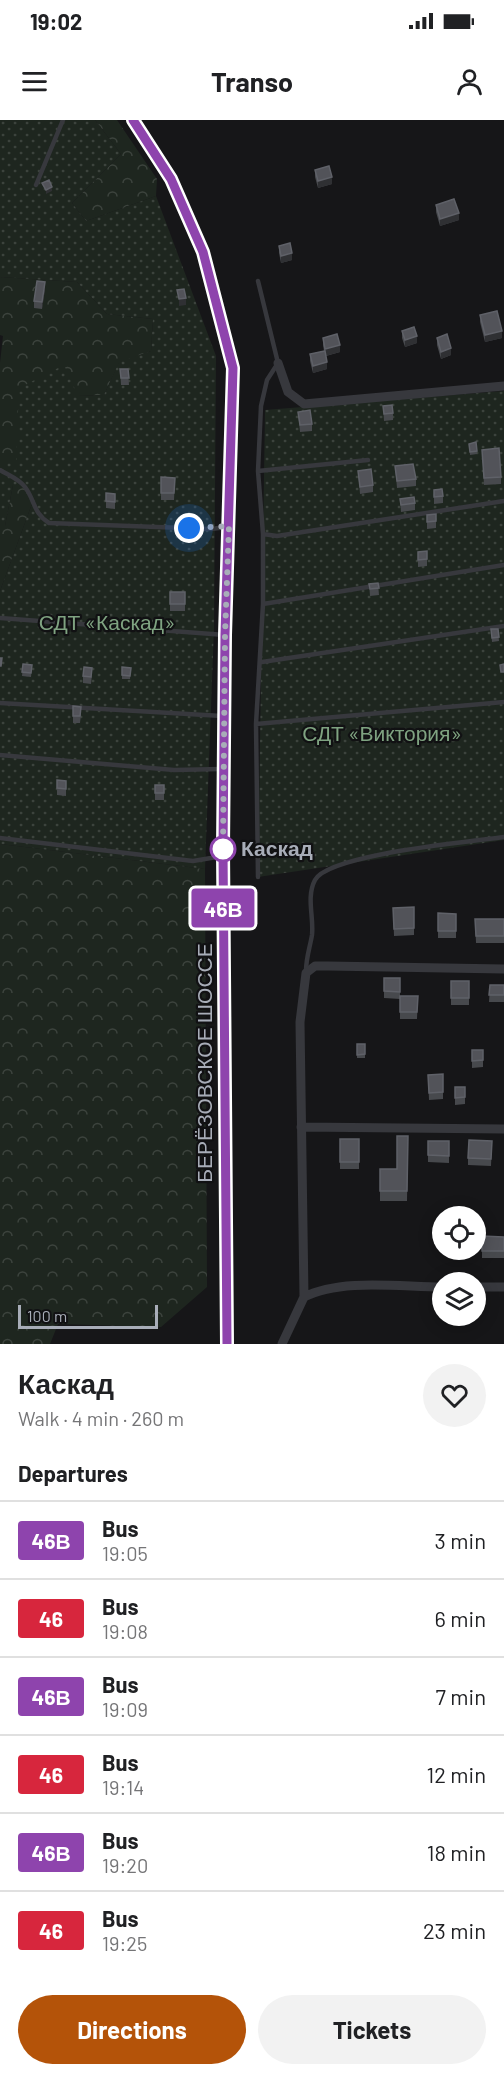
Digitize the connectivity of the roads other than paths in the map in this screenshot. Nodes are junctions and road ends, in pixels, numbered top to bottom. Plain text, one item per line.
1 (63, 120) edge
2 (133, 120) edge
3 (36, 185) dead end
4 (258, 281) dead end
5 (278, 363) junction
6 (504, 386) edge
7 (369, 460) dead end
8 (0, 470) edge
9 (258, 471) junction
10 (504, 501) edge
11 (229, 526) junction
12 (263, 534) junction
13 (504, 566) edge
14 (263, 604) junction
15 (0, 618) edge
16 (504, 626) edge
17 (225, 635) junction
18 (262, 662) dead end
19 (504, 702) edge
20 (0, 703) edge
21 (226, 716) junction
22 (255, 724) junction
23 (0, 755) edge
24 (224, 769) junction
25 (504, 837) edge
26 (0, 838) edge
27 (223, 856) junction
28 (258, 877) dead end
29 (504, 969) edge
30 (306, 973) junction
31 (302, 1126) junction
32 (504, 1129) edge
33 (432, 1287) edge
34 (486, 1287) edge
35 (504, 1287) edge
36 (304, 1297) junction
37 (227, 1344) edge
38 (282, 1344) edge

1 - 3 lane
2 - 11 street, БЕРЁЗОВСКОЕ ШОССЕ
4 - 5 lane
5 - 6 street
5 - 9 lane
7 - 9 lane
8 - 11 lane
9 - 12 lane
10 - 12 lane
11 - 17 street, БЕРЁЗОВСКОЕ ШОССЕ
12 - 14 lane
13 - 14 lane
14 - 22 lane
15 - 17 lane
16 - 18 lane
17 - 21 street, БЕРЁЗОВСКОЕ ШОССЕ
19 - 22 lane
20 - 21 lane
21 - 24 street, БЕРЁЗОВСКОЕ ШОССЕ
22 - 28 lane
23 - 24 lane
24 - 27 street, БЕРЁЗОВСКОЕ ШОССЕ
25 - 30 lane
26 - 27 lane
27 - 37 street, БЕРЁЗОВСКОЕ ШОССЕ
29 - 30 street
30 - 31 street
31 - 32 street
31 - 36 street
33 - 36 street
34 - 35 street
36 - 38 street

